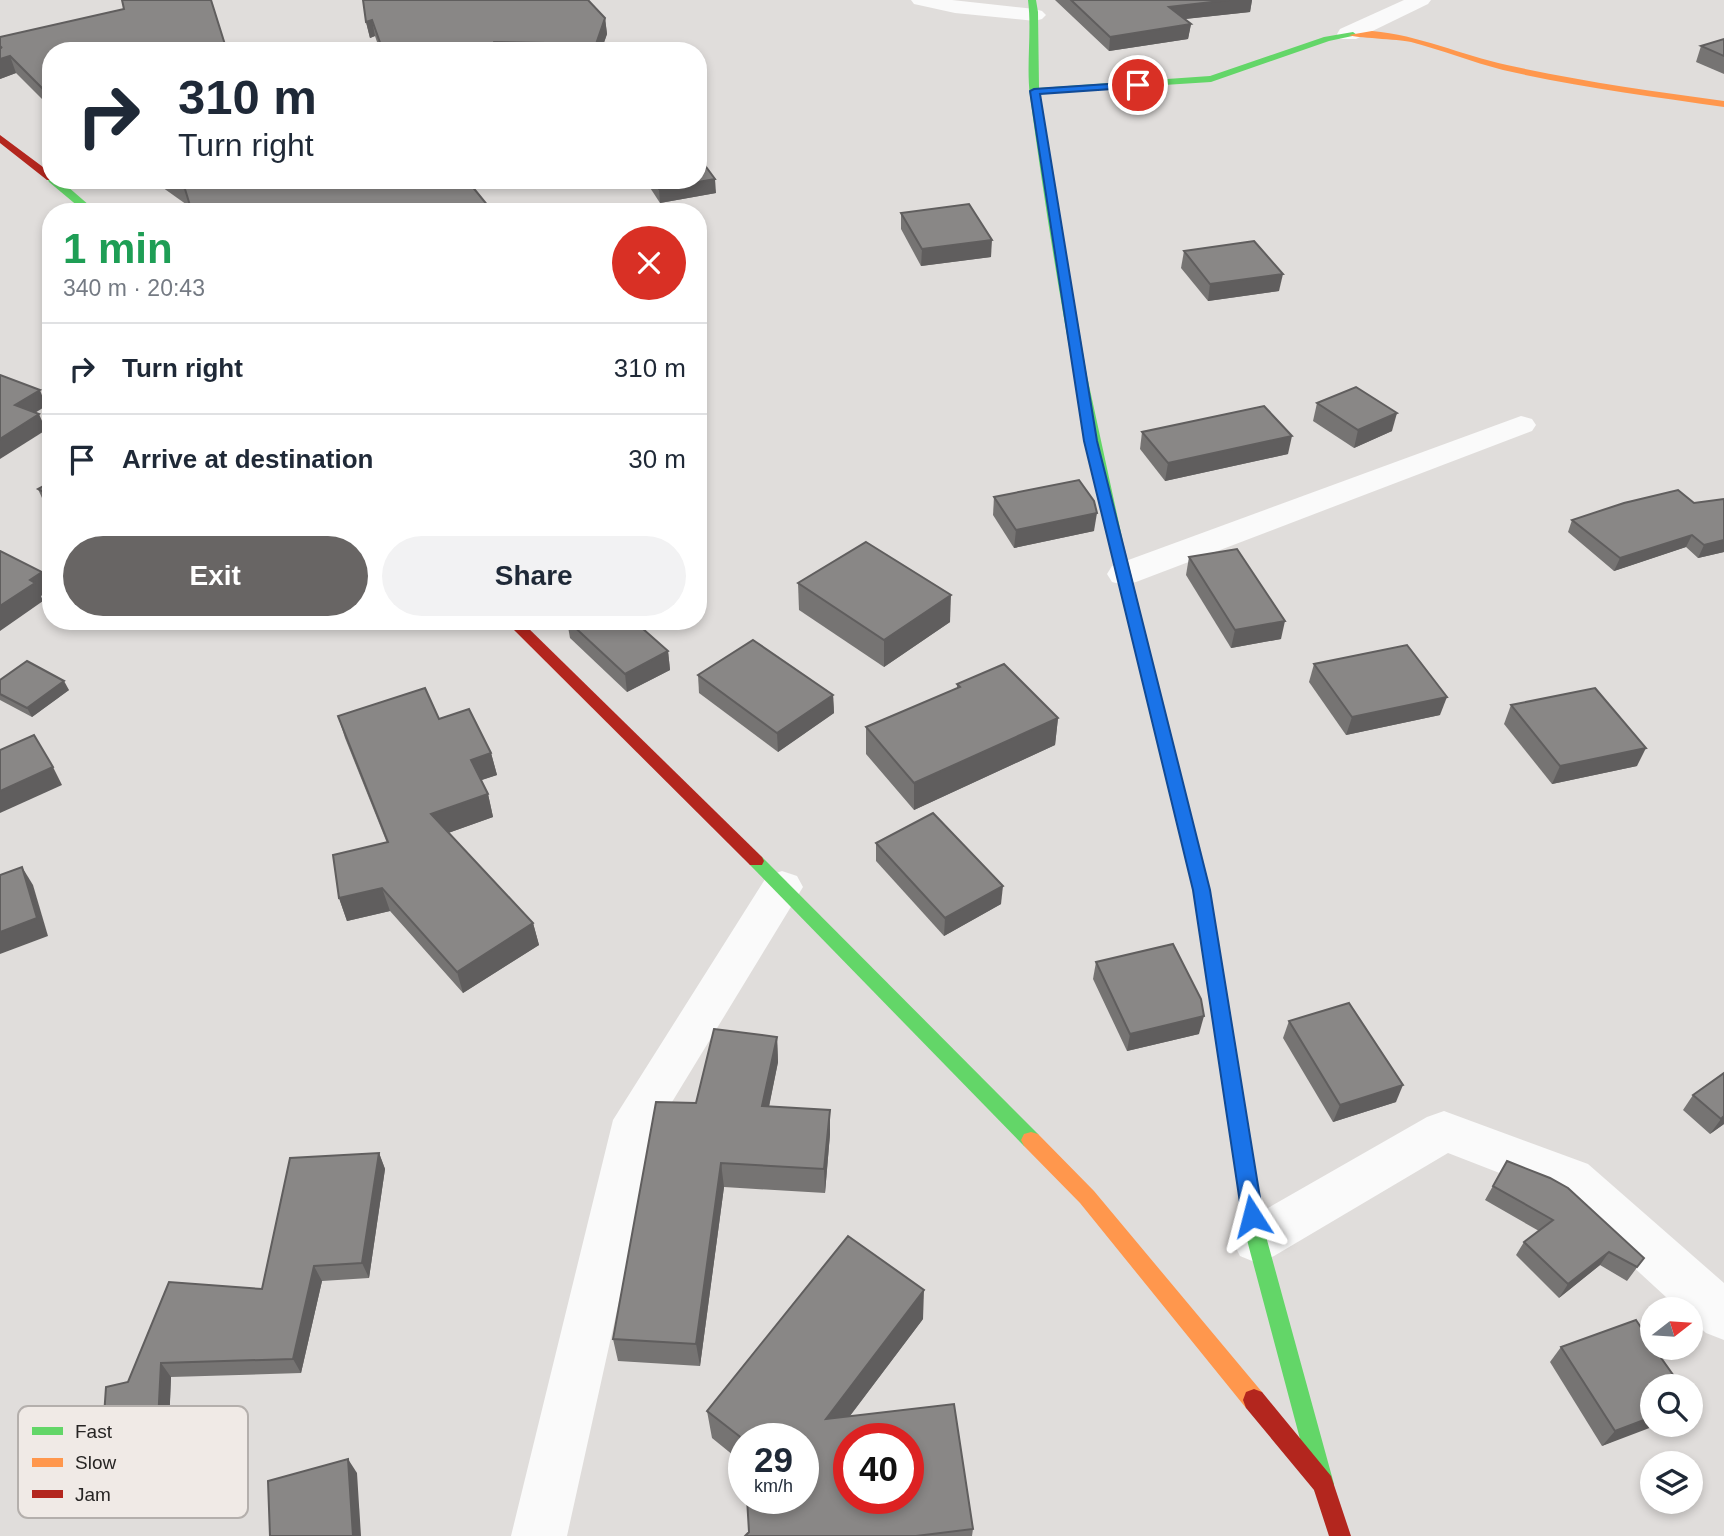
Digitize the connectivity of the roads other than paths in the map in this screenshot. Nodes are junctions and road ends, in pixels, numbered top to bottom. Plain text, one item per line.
1 (921, 0) edge
2 (1421, 0) edge
3 (1034, 8) edge
4 (1348, 34) junction
5 (1034, 91) junction
6 (1724, 104) edge
7 (4, 144) edge
8 (42, 172) edge
9 (64, 189) edge
10 (81, 203) edge
11 (1521, 425) dead end
12 (1124, 575) junction
13 (521, 630) edge
14 (782, 887) junction
15 (1256, 1240) junction
16 (1724, 1317) edge
17 (1323, 1484) junction
18 (539, 1536) edge
19 (1340, 1536) edge

1 - 3 street
2 - 4 street
3 - 5 street
4 - 5 street
4 - 6 street
5 - 12 street
7 - 8 street
9 - 10 street
11 - 12 street
12 - 15 street
13 - 14 street
14 - 17 street
14 - 18 street
15 - 16 street
15 - 17 street
17 - 19 street

